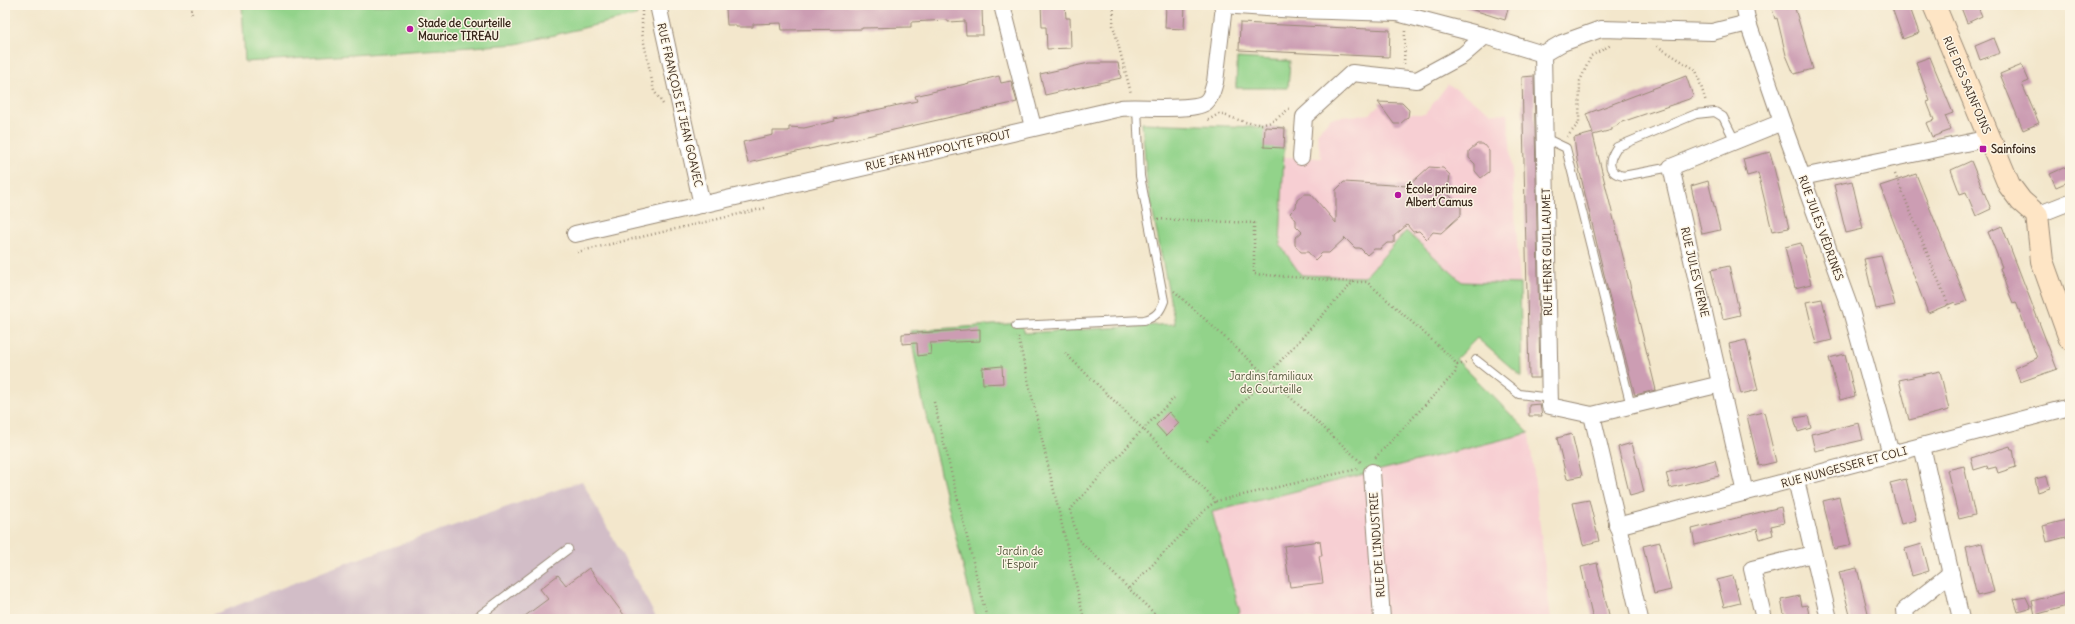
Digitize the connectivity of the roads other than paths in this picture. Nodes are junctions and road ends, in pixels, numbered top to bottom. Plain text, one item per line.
1 (658, 5) edge
2 (1002, 5) edge
3 (1744, 5) edge
4 (1934, 5) edge
5 (1223, 6) edge
6 (1296, 8) edge
7 (1400, 11) edge
8 (1748, 24) junction
9 (1485, 36) junction
10 (1543, 54) junction
11 (1137, 107) junction
12 (1782, 122) junction
13 (1033, 127) junction
14 (1545, 138) junction
15 (1990, 138) junction
16 (1735, 141) junction
17 (1301, 158) dead end
18 (1671, 167) junction
19 (1802, 177) junction
20 (2070, 202) edge
21 (702, 205) junction
22 (2037, 215) junction
23 (575, 234) dead end
24 (1016, 326) road end
25 (2070, 339) edge
26 (1476, 360) dead end
27 (1721, 384) junction
28 (1550, 398) junction
29 (1631, 406) junction
30 (2070, 407) edge
31 (1592, 415) junction
32 (1922, 446) junction
33 (1891, 454) junction
34 (1368, 467) road end
35 (1796, 480) junction
36 (1745, 493) junction
37 (1617, 526) junction
38 (568, 549) dead end
39 (1813, 554) junction
40 (1951, 573) junction
41 (475, 619) edge
42 (1382, 619) edge
43 (1640, 619) edge
44 (1764, 619) edge
45 (1829, 619) edge
46 (1906, 619) edge
47 (1962, 619) edge

1 - 21 street, RUE FRANÇOIS ET JEAN GOAVEC
2 - 13 street
3 - 8 street, RUE JULES VÉDRINES
4 - 15 street, RUE DES SAINFOINS
5 - 6 street
5 - 11 street, RUE JEAN HIPPOLYTE PROUT
6 - 7 street
7 - 9 street
8 - 10 street
8 - 12 street, RUE JULES VÉDRINES
9 - 10 street
9 - 17 street
10 - 14 street, RUE HENRI GUILLAUMET
11 - 13 street, RUE JEAN HIPPOLYTE PROUT
11 - 24 lane
12 - 16 street
12 - 19 street, RUE JULES VÉDRINES
13 - 21 street, RUE JEAN HIPPOLYTE PROUT
14 - 28 street, RUE HENRI GUILLAUMET
14 - 29 lane
15 - 19 street
15 - 22 street, RUE DES SAINFOINS
16 - 18 street
16 - 18 lane
18 - 27 street, RUE JULES VERNE
19 - 33 street, RUE JULES VÉDRINES
20 - 22 street
21 - 23 street, RUE JEAN HIPPOLYTE PROUT
22 - 25 street
26 - 28 lane
27 - 29 street
27 - 36 street, RUE JULES VERNE
28 - 31 street
29 - 31 street
30 - 32 street, RUE NUNGESSER ET COLI
31 - 37 street
32 - 33 street, RUE NUNGESSER ET COLI
32 - 40 street
33 - 35 street, RUE NUNGESSER ET COLI
34 - 42 street, RUE DE L'INDUSTRIE
35 - 36 street, RUE NUNGESSER ET COLI
35 - 39 street
36 - 37 street, RUE NUNGESSER ET COLI
37 - 43 street
38 - 41 lane
39 - 44 street
39 - 45 street
40 - 46 street
40 - 47 street

